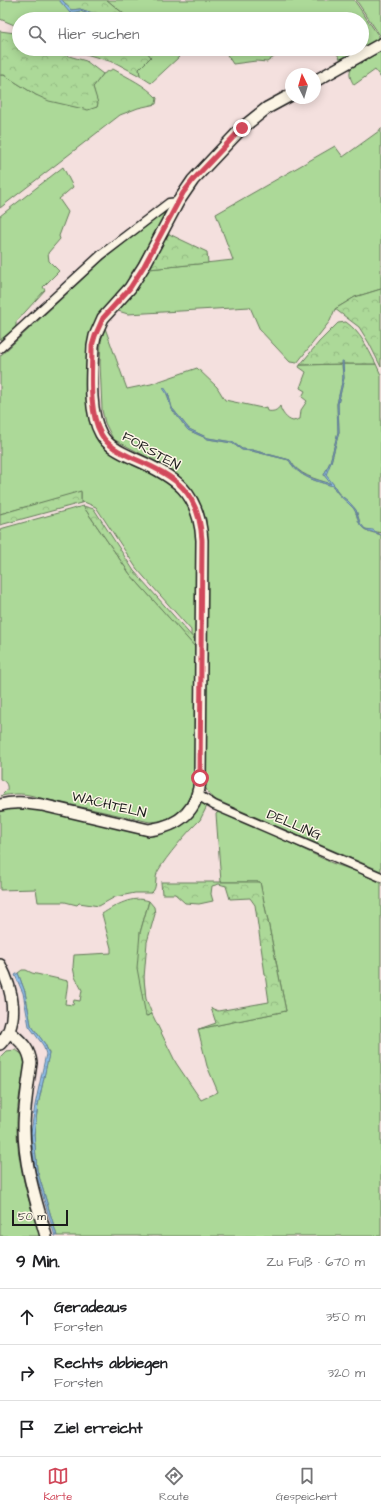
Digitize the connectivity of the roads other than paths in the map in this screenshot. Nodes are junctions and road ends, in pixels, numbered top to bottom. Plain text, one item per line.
1 (381, 44) edge
2 (369, 51) edge
3 (360, 56) edge
4 (321, 79) edge
5 (285, 98) edge
6 (178, 202) junction
7 (1, 346) edge
8 (198, 795) junction
9 (0, 805) edge
10 (381, 877) edge
11 (0, 965) edge
12 (9, 1031) junction
13 (0, 1044) edge
14 (46, 1236) edge

1 - 2 street
3 - 4 street
5 - 6 street, FORSTEN
6 - 7 street
6 - 8 street, FORSTEN
8 - 9 street, WACHTELN
8 - 10 street, DELLING
11 - 12 street
12 - 13 street
12 - 14 street

